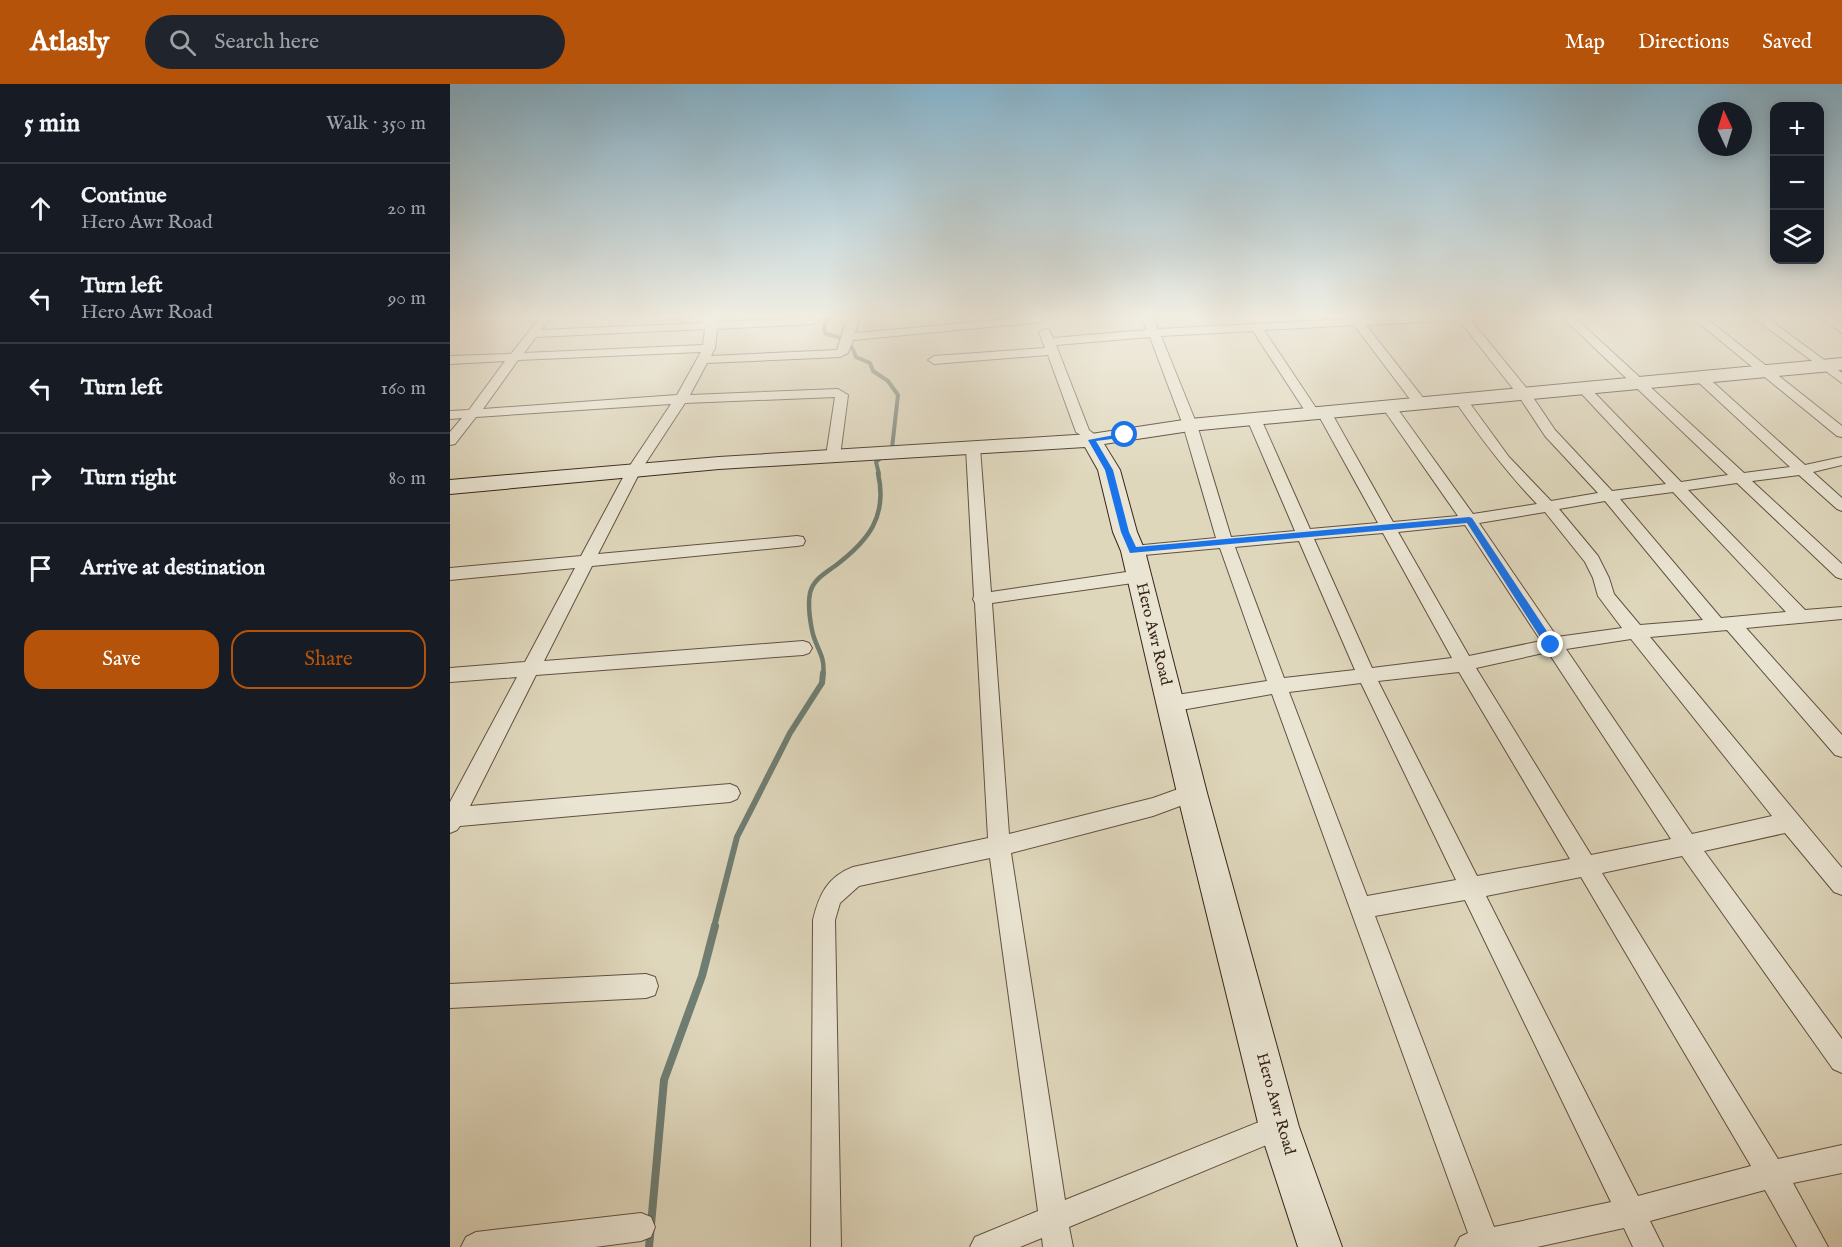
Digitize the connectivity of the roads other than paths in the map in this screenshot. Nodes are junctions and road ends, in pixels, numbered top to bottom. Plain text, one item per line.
1 (504, 369) edge
2 (698, 369) edge
3 (1059, 369) edge
4 (1169, 369) edge
5 (1287, 369) edge
6 (1394, 369) edge
7 (1504, 369) edge
8 (1624, 369) edge
9 (1760, 369) edge
10 (1790, 369) edge
11 (1763, 372) junction
12 (1700, 377) junction
13 (1638, 382) junction
14 (1583, 388) junction
15 (1523, 393) junction
16 (681, 399) junction
17 (1461, 401) junction
18 (1421, 404) junction
19 (1389, 407) junction
20 (474, 413) junction
21 (1319, 413) junction
22 (450, 415) edge
23 (1254, 419) junction
24 (1190, 425) junction
25 (1842, 433) edge
26 (1092, 439) junction
27 (450, 441) edge
28 (973, 448) junction
29 (833, 456) junction
30 (1842, 461) edge
31 (634, 470) junction
32 (1800, 470) junction
33 (1740, 479) junction
34 (450, 487) edge
35 (1681, 488) junction
36 (1609, 496) junction
37 (1842, 506) edge
38 (1547, 507) junction
39 (1469, 520) junction
40 (1388, 527) junction
41 (1306, 535) junction
42 (797, 541) dead end
43 (1225, 541) junction
44 (587, 560) junction
45 (1136, 563) junction
46 (1842, 573) edge
47 (450, 574) edge
48 (981, 599) junction
49 (1842, 613) edge
50 (1802, 618) junction
51 (1723, 624) junction
52 (1637, 632) junction
53 (1551, 645) junction
54 (803, 648) dead end
55 (1464, 664) junction
56 (528, 669) junction
57 (450, 675) edge
58 (1366, 675) junction
59 (1278, 686) junction
60 (1170, 705) junction
61 (1842, 749) edge
62 (730, 793) dead end
63 (1192, 793) junction
64 (451, 819) edge
65 (1789, 822) junction
66 (999, 846) junction
67 (1687, 846) junction
68 (1585, 866) junction
69 (1842, 884) edge
70 (1473, 888) junction
71 (1359, 908) junction
72 (646, 986) dead end
73 (450, 996) edge
74 (1842, 1060) edge
75 (1279, 1126) junction
76 (1842, 1159) edge
77 (1772, 1174) junction
78 (1632, 1212) junction
79 (1053, 1218) junction
80 (641, 1227) dead end
81 (1481, 1246) edge
82 (476, 1247) edge
83 (826, 1247) edge
84 (985, 1247) edge
85 (1058, 1247) edge
86 (1320, 1247) edge
87 (1648, 1247) edge
88 (1813, 1247) edge

1 - 20 street
2 - 16 street
3 - 26 street
4 - 24 street
5 - 21 street
6 - 18 street
7 - 15 street
8 - 13 street
9 - 11 street
10 - 11 main road
11 - 12 main road
11 - 25 street
12 - 13 main road
12 - 32 street
13 - 14 main road
13 - 33 street
14 - 15 main road
14 - 35 street
15 - 17 main road
15 - 36 street
16 - 20 street
16 - 29 street
16 - 31 street
17 - 18 main road
17 - 38 street
18 - 19 main road
19 - 21 main road
19 - 39 street
20 - 22 street
20 - 27 street
21 - 23 main road
21 - 40 street
23 - 24 main road
23 - 41 street
24 - 26 main road
24 - 43 street
26 - 28 main road
26 - 45 main road, Hero Awr Road
28 - 29 main road
28 - 48 street
29 - 31 main road
30 - 32 street
31 - 34 main road
31 - 44 street
32 - 33 street
32 - 37 street
33 - 35 street
33 - 46 street
35 - 36 street
35 - 50 street
36 - 38 street
36 - 51 street
38 - 39 street
38 - 52 street
39 - 40 street
39 - 53 street
40 - 41 street
40 - 55 street
41 - 43 street
41 - 58 street
42 - 44 street
43 - 45 street
43 - 59 street
44 - 47 street
44 - 56 street
45 - 48 street
45 - 60 main road, Hero Awr Road
48 - 66 street
49 - 50 street
50 - 51 street
51 - 52 street
51 - 61 street
52 - 53 street
52 - 65 street
53 - 55 street
53 - 67 street
54 - 56 street
55 - 58 street
55 - 68 street
56 - 57 street
56 - 64 street
58 - 59 street
58 - 70 street
59 - 60 street
59 - 71 street
60 - 63 main road, Hero Awr Road
62 - 64 street
63 - 66 street
63 - 75 main road, Hero Awr Road
65 - 67 street
65 - 69 street
66 - 79 street
66 - 83 street
67 - 68 street
67 - 74 street
68 - 70 street
68 - 77 street
70 - 71 street
70 - 78 street
71 - 81 street
72 - 73 street
75 - 79 street
75 - 86 main road, Hero Awr Road
76 - 77 street
77 - 78 street
77 - 88 street
78 - 81 street
78 - 87 street
79 - 84 street
79 - 85 street
80 - 82 street

